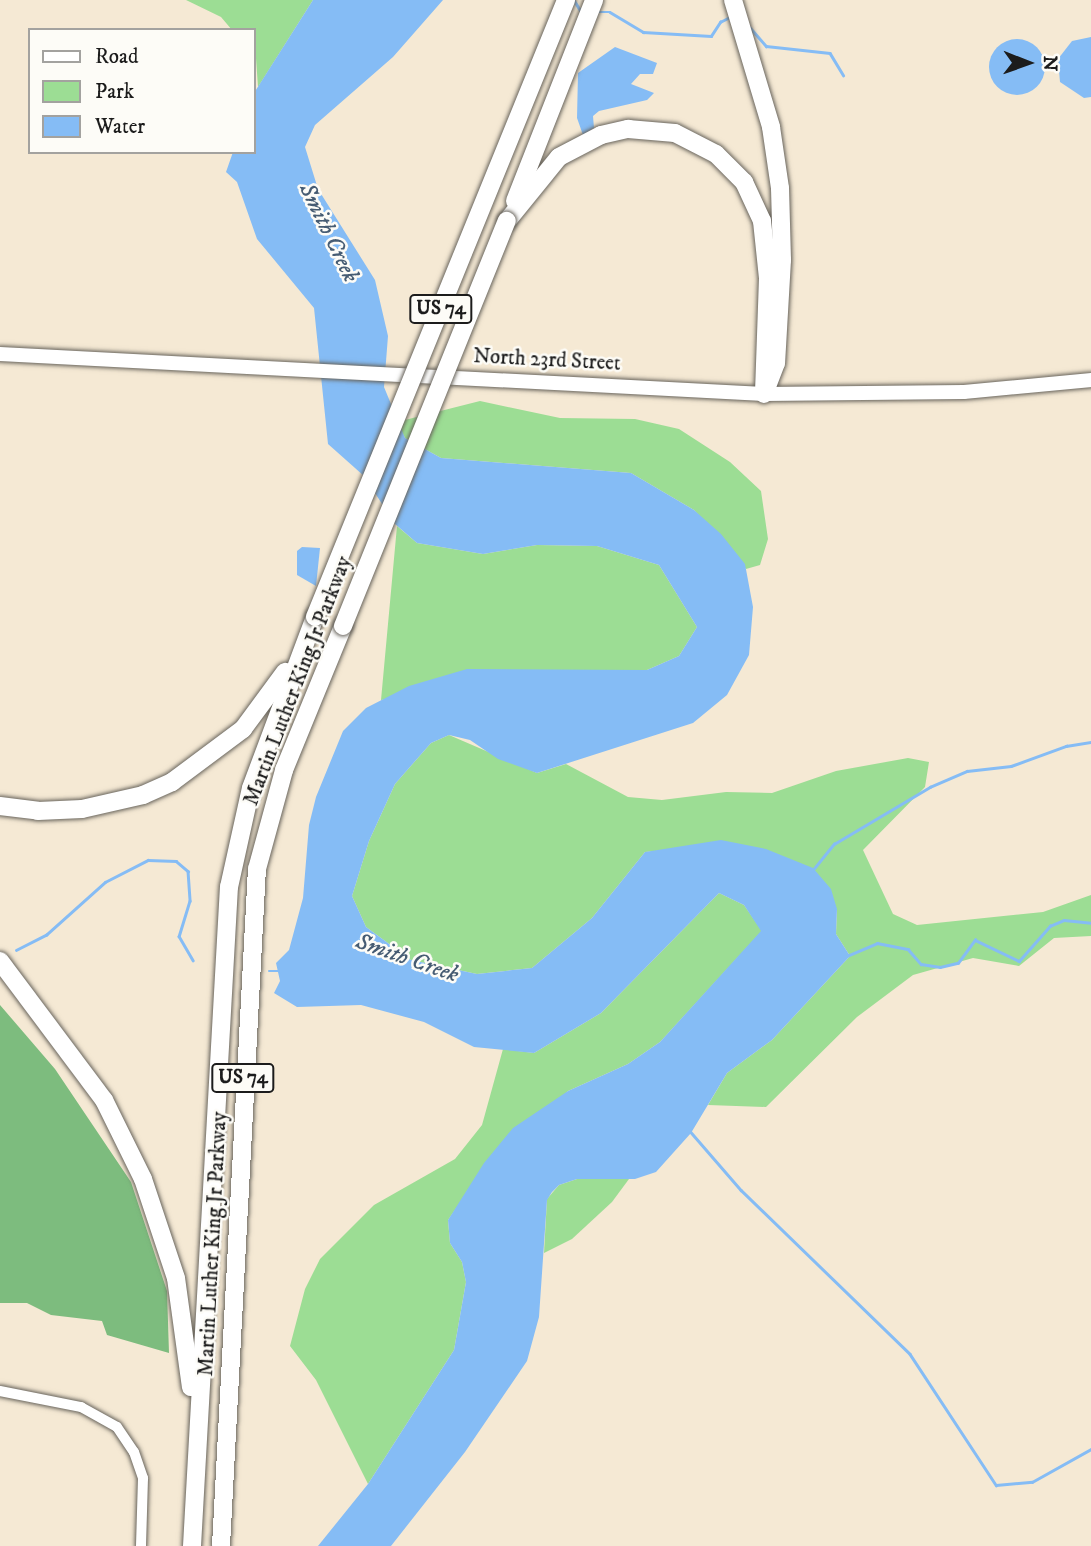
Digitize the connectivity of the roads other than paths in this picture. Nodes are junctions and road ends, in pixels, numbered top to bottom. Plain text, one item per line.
1 (566, 0) edge
2 (594, 0) edge
3 (733, 0) edge
4 (507, 221) junction
5 (0, 354) edge
6 (1091, 380) edge
7 (764, 394) junction
8 (315, 617) junction
9 (0, 806) edge
10 (0, 961) edge
11 (0, 1391) edge
12 (196, 1455) junction
13 (141, 1546) edge
14 (192, 1546) edge
15 (221, 1546) edge

1 - 8 highway, Martin Luther King Jr Parkway / US 74, bridge
2 - 4 highway, Martin Luther King Jr Parkway / US 74
3 - 7 highway
4 - 7 highway
4 - 15 highway, Martin Luther King Jr Parkway / US 74, bridge
5 - 7 main road, North 23rd Street
6 - 7 main road, North 23rd Street
8 - 9 highway
8 - 12 highway, Martin Luther King Jr Parkway / US 74
10 - 12 highway
11 - 13 street
12 - 14 highway, Martin Luther King Jr Parkway / US 74

